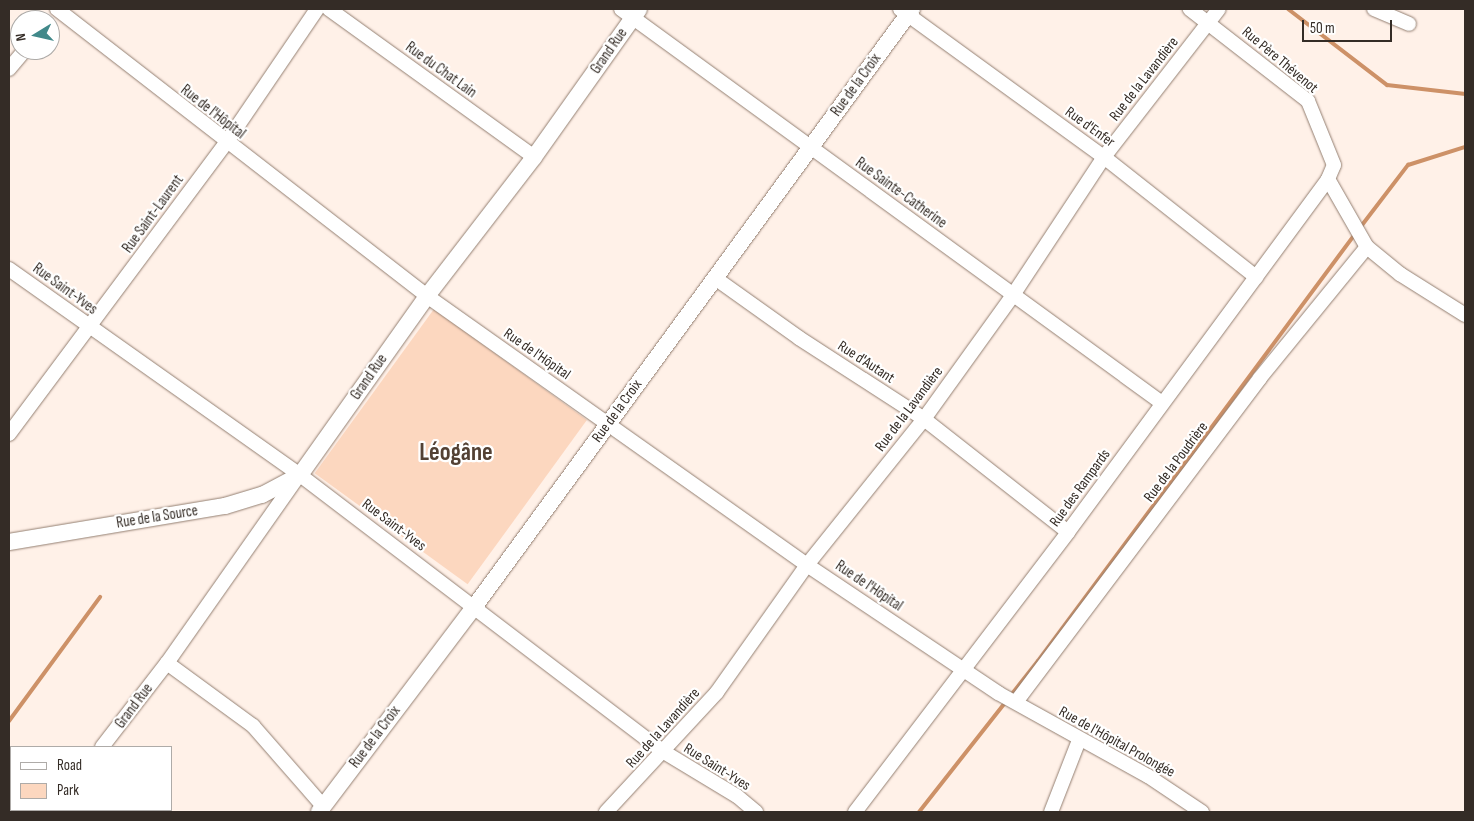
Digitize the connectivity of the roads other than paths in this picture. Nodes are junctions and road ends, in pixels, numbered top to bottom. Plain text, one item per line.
1 (317, 9) edge
2 (329, 9) edge
3 (1190, 9) edge
4 (1219, 9) edge
5 (1374, 9) edge
6 (907, 11) edge
7 (631, 12) edge
8 (60, 15) edge
9 (1208, 22) junction
10 (1409, 24) dead end
11 (226, 143) junction
12 (810, 147) junction
13 (534, 157) junction
14 (1104, 157) junction
15 (1328, 179) junction
16 (1367, 247) junction
17 (9, 269) edge
18 (1256, 276) junction
19 (715, 278) junction
20 (1013, 295) junction
21 (427, 296) junction
22 (1465, 315) edge
23 (89, 327) junction
24 (1162, 403) junction
25 (924, 419) junction
26 (608, 423) junction
27 (9, 434) edge
28 (300, 475) junction
29 (1068, 532) junction
30 (9, 542) edge
31 (807, 564) junction
32 (475, 606) junction
33 (167, 663) junction
34 (965, 670) junction
35 (1016, 702) junction
36 (1079, 740) junction
37 (103, 746) edge
38 (664, 752) junction
39 (321, 809) edge
40 (606, 812) edge
41 (756, 812) edge
42 (855, 812) edge
43 (1051, 812) edge
44 (1202, 812) edge

1 - 11 street, Rue Saint-Laurent
2 - 13 street, Rue du Chat Lain
3 - 9 street, Rue Père Thévenot
4 - 9 street, Rue de la Lavandière
5 - 10 street
6 - 12 street, Rue de la Croix
6 - 14 street, Rue d'Enfer
7 - 12 street, Rue Sainte-Catherine
7 - 13 street, Grand Rue
8 - 11 street, Rue de l'Hôpital
9 - 14 street, Rue de la Lavandière
9 - 15 street, Rue Père Thévenot
11 - 21 street, Rue de l'Hôpital
11 - 23 street, Rue Saint-Laurent
12 - 19 street, Rue de la Croix
12 - 20 street, Rue Sainte-Catherine
13 - 21 street, Grand Rue
14 - 18 street, Rue d'Enfer
14 - 20 street, Rue de la Lavandière
15 - 16 street
15 - 18 street, Rue des Rampards
16 - 22 street
16 - 35 street, Rue de la Poudrière
17 - 23 street, Rue Saint-Yves
18 - 24 street, Rue des Rampards
19 - 25 street, Rue d'Autant
19 - 26 street, Rue de la Croix
20 - 24 street, Rue Sainte-Catherine
20 - 25 street, Rue de la Lavandière
21 - 26 street, Rue de l'Hôpital
21 - 28 street, Grand Rue
23 - 27 street, Rue Saint-Laurent
23 - 28 street, Rue Saint-Yves
24 - 29 street, Rue des Rampards
25 - 29 street, Rue d'Autant
25 - 31 street, Rue de la Lavandière
26 - 31 street, Rue de l'Hôpital
26 - 32 street, Rue de la Croix
28 - 30 street, Rue de la Source
28 - 32 street, Rue Saint-Yves
28 - 33 street, Grand Rue
29 - 34 street, Rue des Rampards
31 - 34 street, Rue de l'Hôpital
31 - 38 street, Rue de la Lavandière
32 - 38 street, Rue Saint-Yves
32 - 39 street, Rue de la Croix
33 - 37 street, Grand Rue
33 - 39 street
34 - 35 street, Rue de l'Hôpital
34 - 42 street, Rue des Rampards
35 - 36 street, Rue de l'Hôpital Prolongée
36 - 43 street
36 - 44 street, Rue de l'Hôpital Prolongée
38 - 40 street, Rue de la Lavandière
38 - 41 street, Rue Saint-Yves

